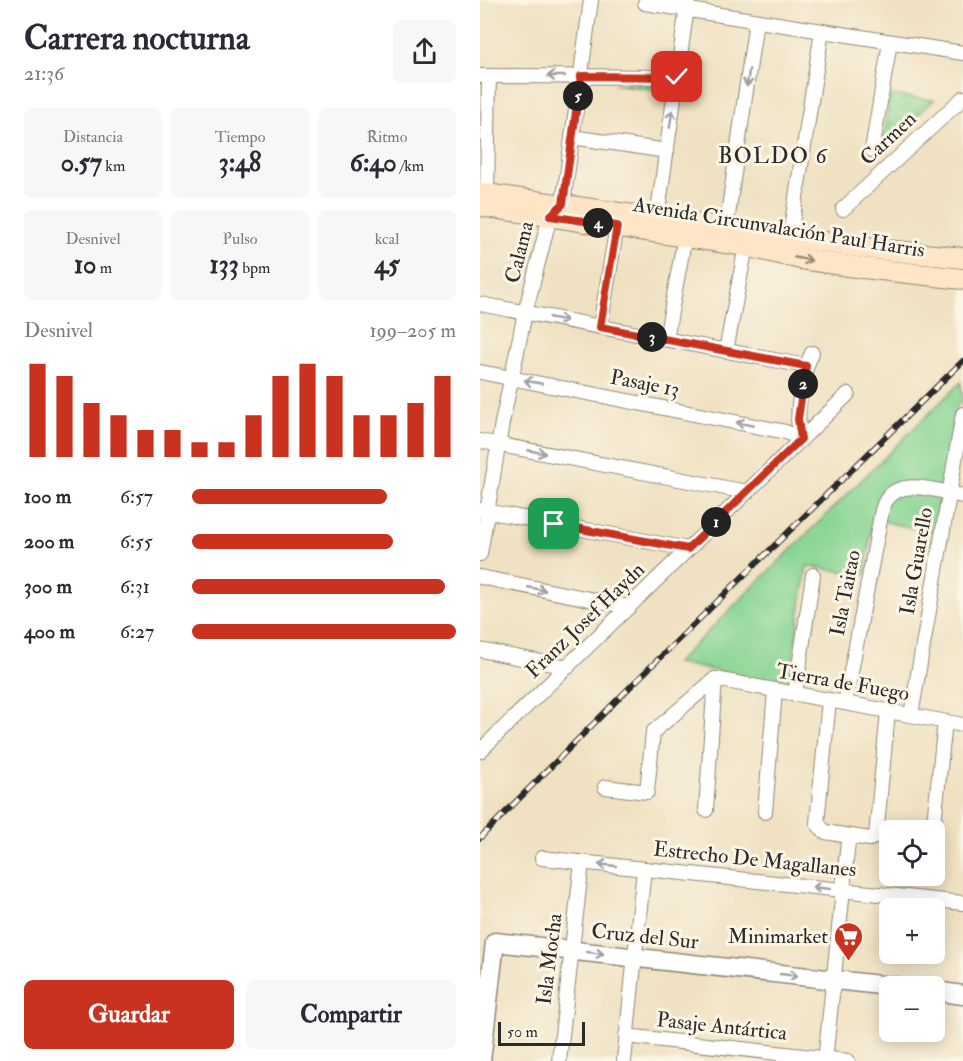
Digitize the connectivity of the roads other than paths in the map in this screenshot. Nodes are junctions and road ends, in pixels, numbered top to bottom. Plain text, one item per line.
1 (591, 0) edge
2 (645, 3) dead end
3 (687, 5) edge
4 (756, 21) junction
5 (822, 31) junction
6 (890, 42) junction
7 (963, 53) edge
8 (484, 76) edge
9 (581, 76) junction
10 (677, 77) junction
11 (963, 98) edge
12 (572, 138) junction
13 (667, 150) junction
14 (872, 150) dead end
15 (482, 198) edge
16 (843, 209) dead end
17 (557, 210) junction
18 (657, 218) junction
19 (792, 223) dead end
20 (617, 226) junction
21 (726, 229) junction
22 (685, 236) junction
23 (746, 246) junction
24 (963, 258) edge
25 (963, 279) edge
26 (480, 304) edge
27 (525, 313) junction
28 (600, 327) junction
29 (666, 339) junction
30 (726, 351) junction
31 (812, 353) dead end
32 (806, 366) junction
33 (480, 372) edge
34 (511, 378) junction
35 (848, 393) dead end
36 (963, 414) edge
37 (801, 439) junction
38 (480, 441) edge
39 (499, 445) junction
40 (747, 492) junction
41 (956, 495) edge
42 (484, 510) edge
43 (688, 549) junction
44 (480, 554) edge
45 (813, 575) dead end
46 (480, 577) edge
47 (629, 607) junction
48 (480, 650) edge
49 (568, 667) junction
50 (716, 680) junction
51 (775, 690) junction
52 (795, 694) junction
53 (829, 700) junction
54 (845, 703) junction
55 (888, 711) junction
56 (911, 716) junction
57 (945, 722) junction
58 (963, 724) edge
59 (480, 751) edge
60 (605, 787) dead end
61 (706, 810) dead end
62 (765, 812) dead end
63 (934, 820) edge
64 (848, 842) dead end
65 (542, 858) dead end
66 (582, 862) junction
67 (644, 868) junction
68 (843, 890) junction
69 (963, 903) edge
70 (571, 950) junction
71 (634, 958) junction
72 (833, 980) junction
73 (879, 985) edge
74 (945, 992) edge
75 (963, 994) edge
76 (483, 1021) edge
77 (626, 1036) junction
78 (825, 1060) edge
79 (481, 1061) edge
80 (559, 1061) edge
81 (624, 1061) edge
82 (848, 1061) edge

1 - 9 street, Calama
2 - 3 street
3 - 4 street
3 - 10 street
4 - 5 street
4 -> 21 street
5 - 6 street
5 - 19 street
6 - 7 street
6 - 14 street
9 -> 8 street
8 - 15 street
9 - 10 street
9 - 12 street, Calama
13 -> 10 street
11 - 16 street, Carmen
12 - 13 street
12 - 17 street, Calama
13 - 18 street
15 - 17 main road, Avenida Circunvalación Paul Harris
17 - 18 main road, Avenida Circunvalación Paul Harris
17 - 20 main road, Avenida Circunvalación Paul Harris
17 - 27 street, Calama
18 - 21 main road, Avenida Circunvalación Paul Harris
20 - 22 main road, Avenida Circunvalación Paul Harris
20 - 28 street
21 - 24 main road, Avenida Circunvalación Paul Harris
22 - 23 main road, Avenida Circunvalación Paul Harris
22 - 29 street
23 -> 25 main road, Avenida Circunvalación Paul Harris
23 - 30 street
26 - 27 street
27 -> 28 street
27 - 34 street, Calama
28 - 29 street
29 - 30 street
30 - 32 street
31 - 32 street
32 - 37 street
33 - 34 street, Pasaje 13
37 -> 34 street, Pasaje 13
34 - 39 street, Calama
35 - 37 street, Franz Josef Haydn
36 - 41 street, Isla Guarello
37 - 40 street, Franz Josef Haydn
38 - 39 street
39 -> 40 street
39 - 42 street, Calama
40 - 43 street, Franz Josef Haydn
41 - 54 street, Isla Taitao
41 - 56 street, Isla Guarello
42 - 43 street
42 - 44 street, Calama
43 - 47 street, Franz Josef Haydn
45 - 52 street
46 -> 47 street
47 - 49 street, Franz Josef Haydn
48 - 49 street
49 - 59 street, Franz Josef Haydn
50 - 51 street, Tierra de Fuego
50 - 60 street
50 - 61 street
51 - 52 street, Tierra de Fuego
51 - 62 street
52 - 53 street, Tierra de Fuego
53 - 54 street, Tierra de Fuego
53 - 55 street
54 - 55 street, Tierra de Fuego
55 - 56 street, Tierra de Fuego
56 - 57 street, Tierra de Fuego
57 - 58 street, Tierra de Fuego
57 - 63 street
64 - 68 street
65 - 66 street, Estrecho De Magallanes
67 -> 66 street, Estrecho De Magallanes
66 - 70 street, Isla Mocha
68 -> 67 street, Estrecho De Magallanes
67 - 71 street
68 - 69 street, Estrecho De Magallanes
68 - 72 street
70 -> 71 street, Cruz del Sur
70 - 76 street, Cruz del Sur
70 - 80 street, Isla Mocha
71 -> 72 street, Cruz del Sur
71 - 77 street
72 - 73 street, Cruz del Sur
72 - 78 street
74 - 75 street
76 - 79 street
77 - 78 street, Pasaje Antártica
77 - 81 street
78 - 82 street, Pasaje Antártica

